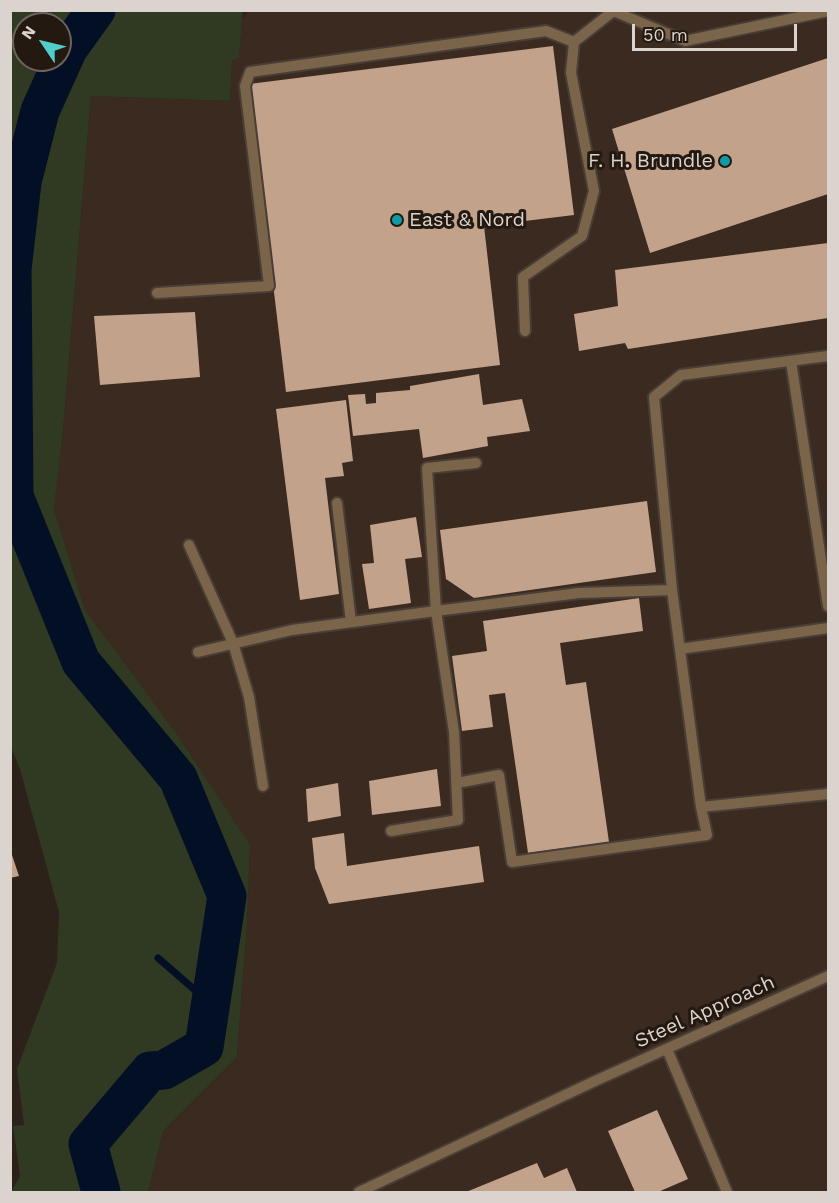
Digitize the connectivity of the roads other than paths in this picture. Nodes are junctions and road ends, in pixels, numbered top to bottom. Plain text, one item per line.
1 (612, 11) edge
2 (828, 11) edge
3 (574, 42) junction
4 (157, 293) dead end
5 (525, 331) dead end
6 (828, 356) edge
7 (791, 361) junction
8 (476, 463) dead end
9 (337, 503) dead end
10 (189, 545) dead end
11 (672, 590) junction
12 (828, 606) edge
13 (436, 611) junction
14 (351, 622) junction
15 (828, 628) edge
16 (233, 644) junction
17 (680, 649) junction
18 (198, 652) dead end
19 (457, 783) junction
20 (263, 786) dead end
21 (828, 794) edge
22 (701, 807) junction
23 (392, 831) dead end
24 (828, 976) edge
25 (667, 1049) junction
26 (358, 1192) edge
27 (727, 1192) edge

1 - 2 lane
1 - 3 lane
3 - 4 lane
3 - 5 lane
6 - 7 lane
7 - 11 lane
7 - 12 lane
8 - 13 lane
9 - 14 lane
10 - 16 lane
11 - 13 lane
11 - 17 lane
13 - 14 lane
13 - 19 lane
14 - 16 lane
15 - 17 lane
16 - 18 lane
16 - 20 lane
17 - 22 lane
19 - 22 lane
19 - 23 lane
21 - 22 lane
24 - 25 lane, Steel Approach
25 - 26 lane, Steel Approach
25 - 27 lane

